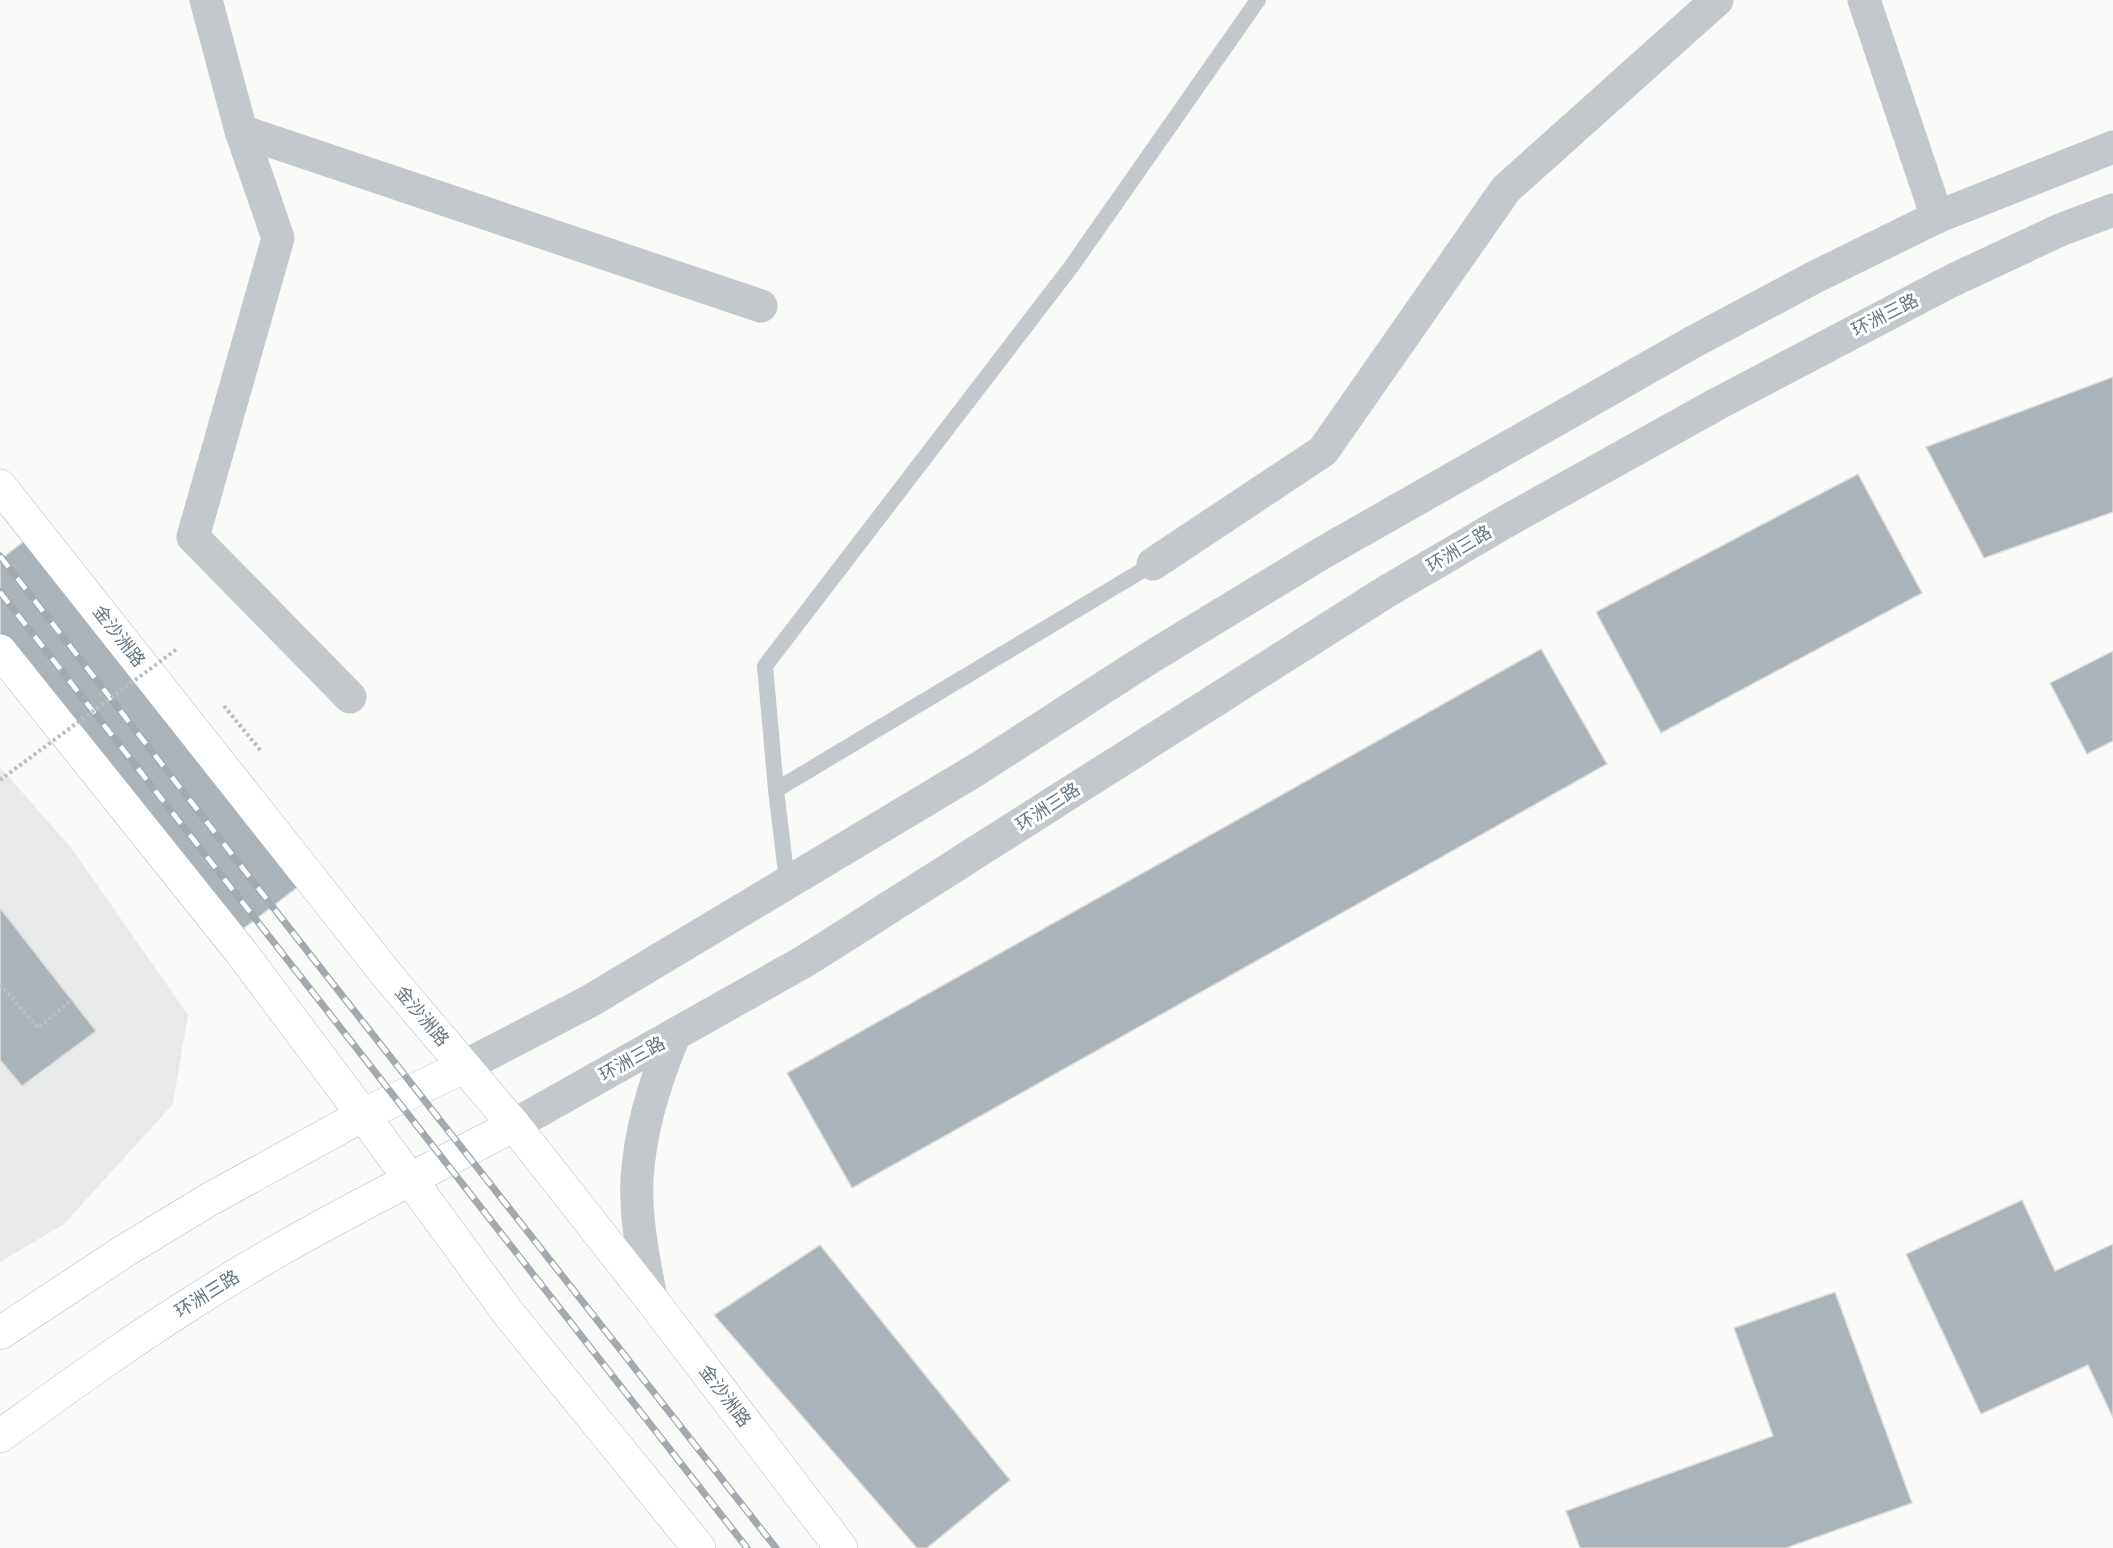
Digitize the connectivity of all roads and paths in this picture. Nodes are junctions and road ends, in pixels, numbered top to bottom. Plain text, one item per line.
1 (206, 0) edge
2 (1258, 0) edge
3 (1717, 0) edge
4 (1864, 0) edge
5 (241, 131) junction
6 (2113, 147) edge
7 (2113, 210) edge
8 (1937, 217) junction
9 (761, 306) dead end
10 (0, 486) edge
11 (1153, 564) joint
12 (177, 649) dead end
13 (0, 651) edge
14 (350, 697) dead end
15 (0, 780) edge
16 (776, 790) junction
17 (788, 881) junction
18 (0, 984) edge
19 (72, 1000) dead end
20 (674, 1036) junction
21 (464, 1067) junction
22 (363, 1114) junction
23 (514, 1125) junction
24 (410, 1180) junction
25 (651, 1299) junction
26 (0, 1333) edge
27 (0, 1436) edge
28 (699, 1548) edge
29 (841, 1548) edge

1 - 5 street
2 - 16 lane
3 - 11 street
4 - 8 street
5 - 9 street
5 - 14 street
6 - 8 street
7 - 20 street, 环洲三路
8 - 17 street
10 - 21 main road, 金沙洲路
11 - 16 lane
12 - 15 path, bridge
13 - 22 main road
16 - 17 lane
17 - 21 street
18 - 19 path
20 - 23 street, 环洲三路
20 - 25 street
21 - 22 main road
21 - 23 main road, 金沙洲路
22 - 24 main road
22 - 26 main road
23 - 24 main road, 环洲三路
23 - 25 main road, 金沙洲路
24 - 27 main road, 环洲三路
24 - 28 main road
25 - 29 main road, 金沙洲路

